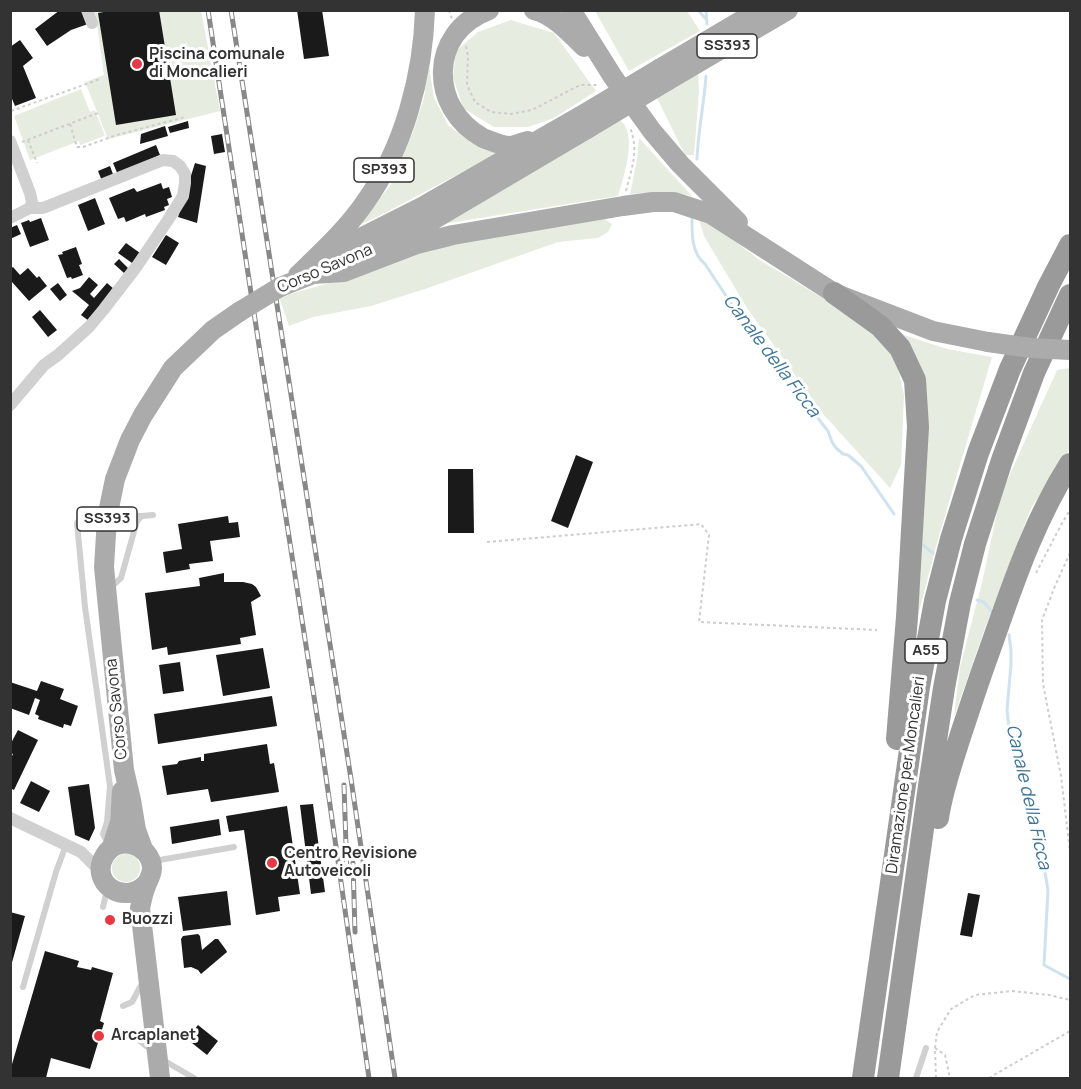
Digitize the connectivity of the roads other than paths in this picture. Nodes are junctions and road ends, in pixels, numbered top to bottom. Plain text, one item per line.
1 (87, 10) edge
2 (425, 10) edge
3 (489, 10) edge
4 (534, 10) edge
5 (571, 10) edge
6 (759, 10) edge
7 (788, 10) edge
8 (92, 23) dead end
9 (663, 75) junction
10 (613, 77) junction
11 (583, 123) junction
12 (548, 135) junction
13 (16, 142) edge
14 (30, 208) junction
15 (10, 218) edge
16 (1071, 245) edge
17 (765, 248) junction
18 (311, 269) junction
19 (834, 292) junction
20 (1071, 295) edge
21 (1071, 350) edge
22 (10, 405) edge
23 (1071, 464) edge
24 (99, 512) dead end
25 (120, 515) dead end
26 (153, 515) dead end
27 (142, 516) junction
28 (106, 591) junction
29 (117, 758) junction
30 (10, 818) edge
31 (898, 832) junction
32 (66, 845) junction
33 (234, 847) dead end
34 (110, 849) junction
35 (81, 852) junction
36 (147, 855) junction
37 (147, 883) junction
38 (106, 889) junction
39 (908, 933) junction
40 (23, 987) dead end
41 (140, 987) junction
42 (123, 1006) dead end
43 (146, 1046) junction
44 (926, 1048) dead end
45 (149, 1078) edge
46 (160, 1078) edge
47 (194, 1078) edge
48 (863, 1078) edge
49 (888, 1078) edge
50 (916, 1078) edge

1 - 8 street
2 - 18 main road, SP393
3 - 12 main road
4 - 10 main road
5 - 10 main road
6 - 9 main road, Corso Savona / SS393
7 - 9 main road, Corso Savona / SS393
9 - 11 main road, Corso Savona / SS393, bridge
10 - 17 main road
11 - 12 main road, Corso Savona / SS393
11 - 18 main road, Corso Savona / SS393
12 - 18 main road, Corso Savona / SS393
13 - 14 street
14 - 15 street
14 - 22 street
16 - 31 highway, Diramazione per Moncalieri / A55
17 - 18 main road
17 - 19 main road
18 - 28 main road, Corso Savona / SS393, bridge
19 - 21 main road, bridge
19 - 31 highway
20 - 39 highway, Diramazione per Moncalieri / A55
23 - 39 highway
24 - 29 lane
25 - 27 lane
26 - 27 lane
27 - 28 lane
28 - 29 main road, Corso Savona / SS393
29 - 34 main road, Corso Savona / SS393
29 - 36 main road, Corso Savona / SS393
30 - 32 street
31 - 48 highway, Diramazione per Moncalieri / A55
32 - 35 street
32 - 40 lane
33 - 36 lane
34 - 35 street
34 - 36 main road
34 - 38 main road
35 - 38 street
36 - 37 main road
37 - 38 main road
37 - 43 main road
38 - 41 main road
39 - 49 highway, Diramazione per Moncalieri / A55
41 - 42 lane
41 - 43 main road
43 - 45 main road
43 - 46 main road
43 - 47 lane
44 - 50 lane

